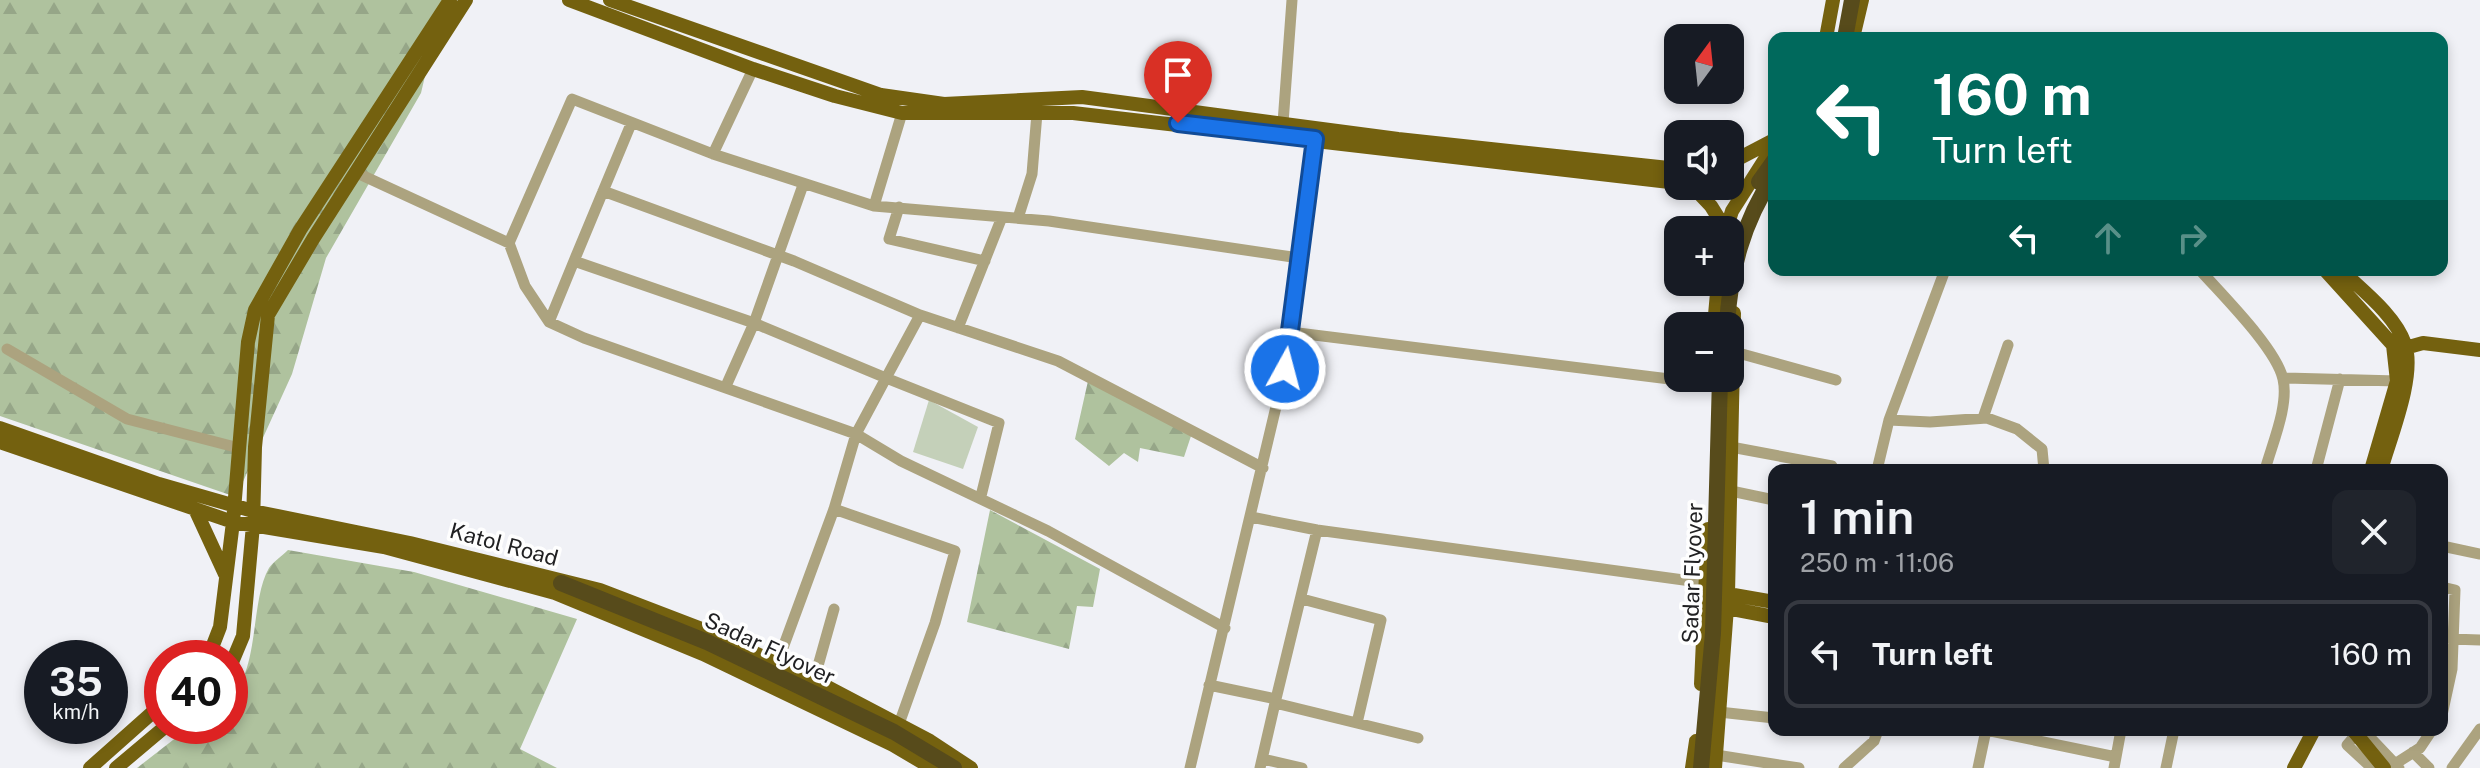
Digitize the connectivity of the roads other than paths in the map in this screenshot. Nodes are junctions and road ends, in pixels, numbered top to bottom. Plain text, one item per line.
1 (450, 0) edge
2 (466, 0) edge
3 (569, 0) edge
4 (610, 0) edge
5 (1292, 0) edge
6 (1833, 0) edge
7 (1841, 0) edge
8 (1852, 0) edge
9 (1862, 0) edge
10 (1827, 32) edge
11 (1835, 32) edge
12 (1846, 32) edge
13 (1854, 32) edge
14 (753, 69) junction
15 (902, 113) junction
16 (1037, 113) junction
17 (1283, 123) junction
18 (631, 124) junction
19 (1315, 133) junction
20 (1768, 146) edge
21 (1768, 152) edge
22 (713, 154) junction
23 (1744, 157) edge
24 (1768, 164) edge
25 (1758, 167) junction
26 (1664, 168) edge
27 (1744, 169) edge
28 (1768, 171) edge
29 (357, 173) junction
30 (1768, 176) edge
31 (1664, 181) edge
32 (1750, 181) junction
33 (1744, 182) edge
34 (1768, 184) edge
35 (803, 185) junction
36 (603, 191) junction
37 (1768, 195) edge
38 (1705, 200) edge
39 (874, 206) junction
40 (899, 207) junction
41 (1717, 216) edge
42 (1733, 216) edge
43 (1742, 216) edge
44 (1002, 217) junction
45 (1018, 218) junction
46 (509, 243) junction
47 (776, 257) junction
48 (1299, 258) junction
49 (574, 261) junction
50 (985, 261) junction
51 (1943, 276) edge
52 (2205, 276) edge
53 (2331, 276) edge
54 (2347, 276) edge
55 (1726, 312) edge
56 (1734, 312) edge
57 (920, 315) junction
58 (549, 322) junction
59 (754, 323) junction
60 (958, 328) junction
61 (1290, 332) junction
62 (2008, 345) dead end
63 (7, 349) dead end
64 (2400, 349) junction
65 (2480, 350) edge
66 (1744, 355) edge
67 (1664, 375) edge
68 (886, 378) junction
69 (2283, 378) junction
70 (2340, 379) junction
71 (1836, 380) dead end
72 (2397, 381) junction
73 (726, 386) junction
74 (1719, 392) edge
75 (1720, 392) edge
76 (1720, 392) edge
77 (1722, 392) edge
78 (1983, 418) junction
79 (1889, 420) junction
80 (0, 428) edge
81 (856, 434) junction
82 (0, 442) edge
83 (1731, 447) junction
84 (239, 448) junction
85 (1821, 464) edge
86 (1878, 464) edge
87 (2043, 464) edge
88 (2267, 464) edge
89 (2318, 464) edge
90 (2373, 464) edge
91 (2383, 464) edge
92 (1263, 468) junction
93 (1731, 491) junction
94 (981, 496) junction
95 (1768, 499) edge
96 (234, 505) junction
97 (195, 509) junction
98 (834, 509) junction
99 (1251, 517) junction
100 (253, 518) junction
101 (233, 522) junction
102 (1317, 530) junction
103 (2448, 547) edge
104 (2480, 554) edge
105 (226, 578) junction
106 (1706, 583) junction
107 (558, 588) junction
108 (2448, 588) edge
109 (1727, 596) junction
110 (1302, 599) junction
111 (597, 601) junction
112 (1768, 601) edge
113 (834, 609) dead end
114 (1768, 614) edge
115 (1225, 628) junction
116 (2451, 639) junction
117 (215, 640) edge
118 (241, 640) edge
119 (2480, 640) edge
120 (777, 664) junction
121 (814, 680) junction
122 (1209, 685) junction
123 (2448, 687) edge
124 (1276, 701) junction
125 (1719, 712) junction
126 (1768, 717) edge
127 (144, 720) edge
128 (1357, 723) junction
129 (899, 724) junction
130 (2480, 729) edge
131 (1876, 736) edge
132 (1985, 736) edge
133 (2009, 736) edge
134 (2120, 736) edge
135 (2173, 736) edge
136 (2308, 736) edge
137 (2353, 736) edge
138 (2360, 736) edge
139 (2427, 736) edge
140 (1418, 738) dead end
141 (145, 744) edge
142 (2413, 752) junction
143 (1262, 763) edge
144 (2115, 763) edge
145 (1713, 764) edge
146 (2393, 767) edge
147 (90, 768) edge
148 (116, 768) edge
149 (932, 768) edge
150 (944, 768) edge
151 (954, 768) edge
152 (971, 768) edge
153 (1190, 768) edge
154 (1302, 768) edge
155 (1692, 768) edge
156 (1701, 768) edge
157 (1799, 768) edge
158 (1844, 768) edge
159 (1978, 768) edge
160 (2166, 768) edge
161 (2294, 768) edge
162 (2372, 768) edge
163 (2429, 768) edge
164 (2452, 768) edge

1 - 84 main road
2 - 29 main road
3 - 14 main road
4 - 17 main road
5 - 17 street
6 - 10 main road
7 - 11 highway
8 - 12 highway
9 - 13 main road
14 - 15 main road
14 - 22 street
15 - 16 main road
15 - 39 street
16 - 19 main road
16 - 45 street
17 - 19 main road
18 - 22 street
18 - 36 street
18 - 46 street
19 - 26 main road
19 - 31 main road
19 - 48 street
20 - 23 main road
21 - 25 main road
22 - 35 street
24 - 25 main road
25 - 27 main road
25 - 32 main road
28 - 43 highway, bridge
29 - 46 street
29 - 100 main road
30 - 32 main road
32 - 33 main road
32 - 42 main road
34 - 55 highway, bridge
35 - 39 street
35 - 47 street
36 - 47 street
36 - 49 street
37 - 56 main road
38 - 41 main road
39 - 40 street
40 - 44 street
40 - 50 street
44 - 45 street
44 - 50 street
45 - 48 street
46 - 58 street
47 - 57 street
47 - 59 street
48 - 61 street
49 - 58 street
49 - 59 street
50 - 60 street
51 - 79 street
52 - 69 street
53 - 64 main road
54 - 64 main road
57 - 60 street
57 - 68 street
58 - 73 street
59 - 68 street
59 - 73 street
60 - 92 street
61 - 67 street
61 - 92 street
62 - 78 street
63 - 84 street
64 - 65 main road
64 - 72 main road
64 - 91 main road
66 - 71 street
68 - 81 street
68 - 94 street
69 - 70 street
69 - 88 street
70 - 72 street
70 - 89 street
72 - 90 main road
73 - 81 street
74 - 106 main road
75 - 145 highway, Sadar Flyover, bridge
76 - 156 highway, Sadar Flyover, bridge
77 - 83 main road
78 - 79 street
78 - 87 street
79 - 86 street
80 - 96 main road, Katol Road
81 - 94 street
81 - 98 street
82 - 97 main road, Katol Road
83 - 85 street
83 - 93 main road
84 - 96 main road
92 - 99 street
93 - 95 street
93 - 109 main road
94 - 115 street
96 - 100 main road, Katol Road
96 - 101 main road
97 - 101 main road, Katol Road
97 - 105 main road
98 - 120 street
98 - 129 street
99 - 102 street
99 - 115 street
100 - 101 main road, Katol Road
100 - 107 main road, Katol Road
100 - 118 main road
101 - 105 main road
102 - 106 street
102 - 110 street
103 - 104 street
105 - 117 main road
106 - 109 street
106 - 155 main road
107 - 111 highway, Sadar Flyover
107 - 120 main road, Katol Road
107 - 149 main road, Katol Road
108 - 116 street
109 - 112 main road
109 - 114 main road
109 - 125 main road
110 - 124 street
110 - 128 street
111 - 150 highway, Sadar Flyover
111 - 151 highway, Sadar Flyover
113 - 121 street
115 - 122 street
116 - 119 street
116 - 123 street
120 - 121 main road, Katol Road
121 - 129 main road, Katol Road
122 - 124 street
122 - 153 street
124 - 128 street
124 - 143 street
125 - 126 street
125 - 145 main road
127 - 147 main road
128 - 140 street
129 - 152 main road, Katol Road
130 - 164 street
131 - 158 street
132 - 159 street
133 - 144 street
134 - 144 street
135 - 160 street
136 - 161 main road
137 - 162 street
138 - 146 main road
139 - 142 street
141 - 148 main road
142 - 146 street
142 - 163 street
143 - 154 street
145 - 157 street

